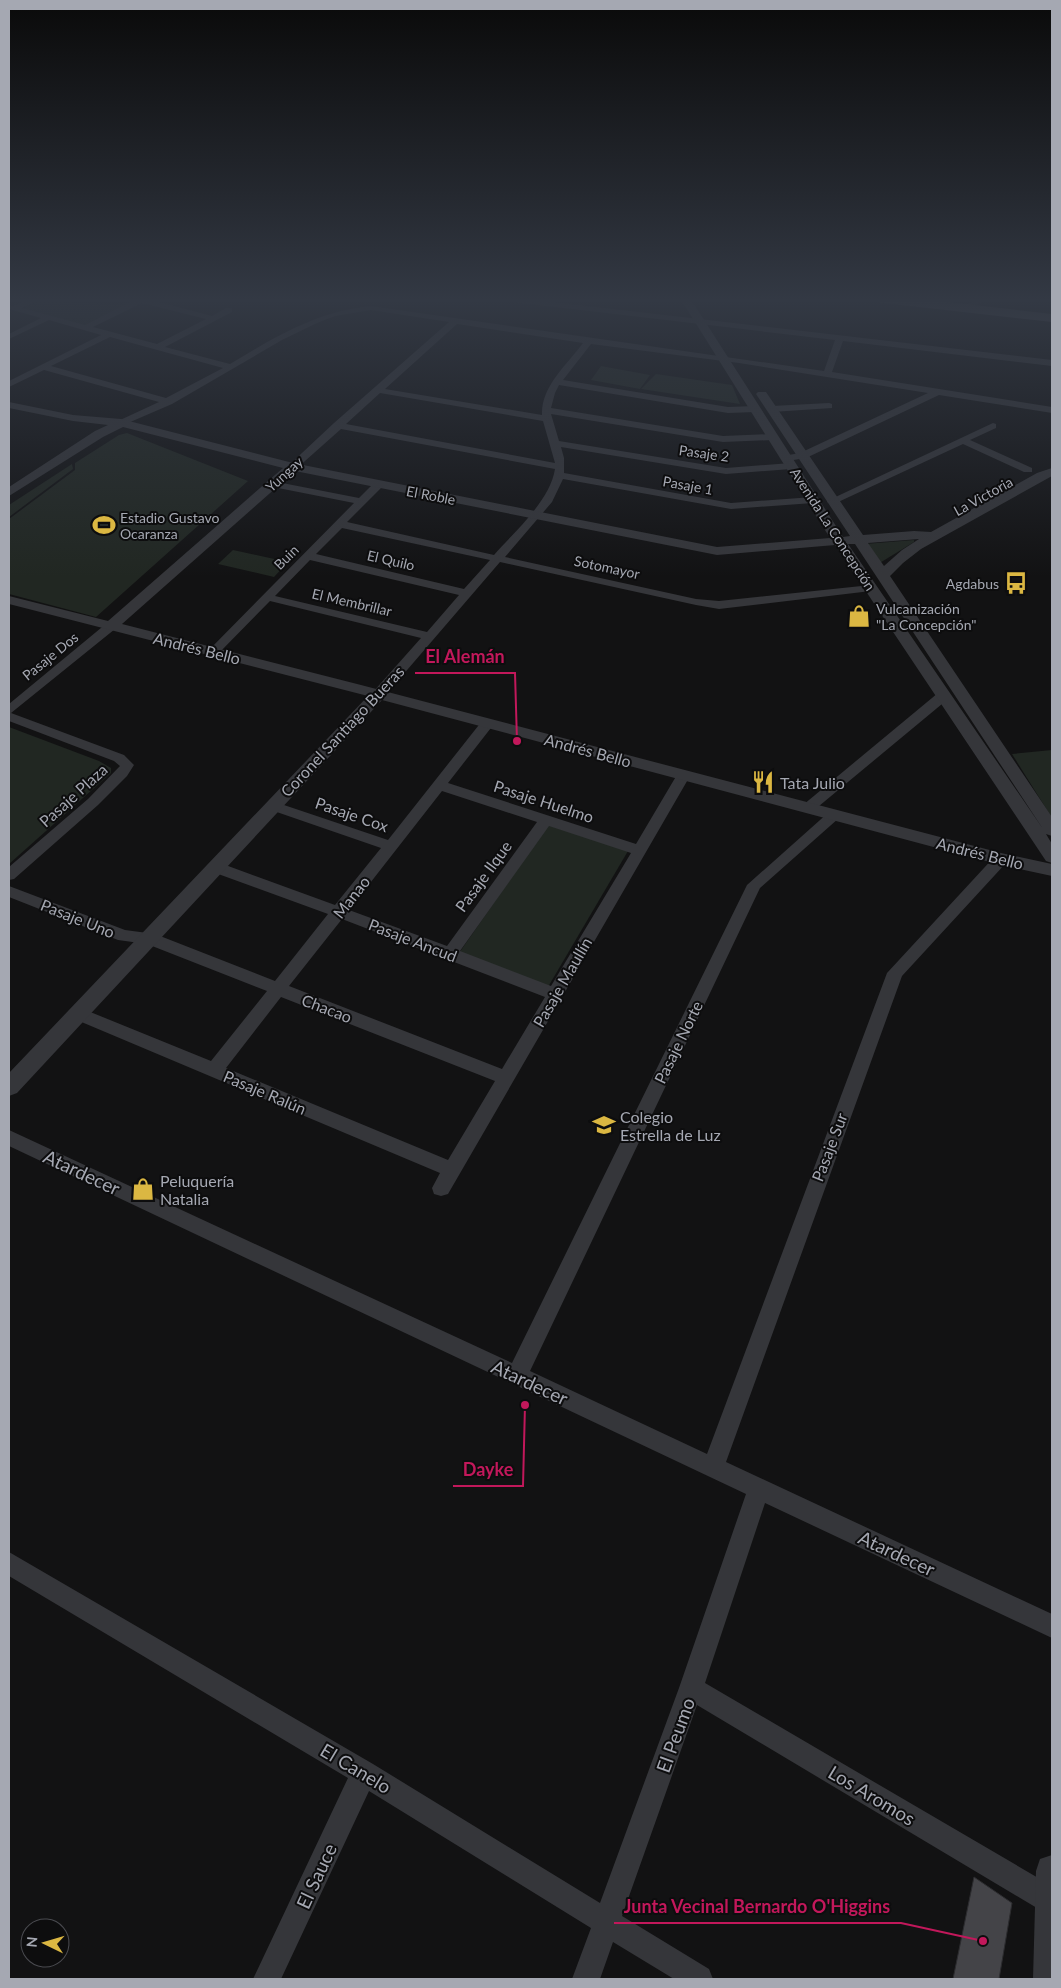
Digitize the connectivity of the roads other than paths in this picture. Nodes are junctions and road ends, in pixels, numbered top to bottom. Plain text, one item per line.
1 (129, 391) edge
2 (189, 391) edge
3 (376, 391) edge
4 (382, 391) edge
5 (551, 391) edge
6 (611, 391) edge
7 (744, 391) edge
8 (760, 391) edge
9 (930, 391) edge
10 (938, 392) junction
11 (169, 402) junction
12 (9, 405) edge
13 (829, 406) dead end
14 (755, 409) junction
15 (772, 409) junction
16 (1052, 410) edge
17 (546, 414) junction
18 (121, 423) junction
19 (338, 425) junction
20 (993, 426) dead end
21 (773, 437) junction
22 (962, 440) junction
23 (555, 443) junction
24 (802, 456) junction
25 (789, 462) junction
26 (1048, 466) edge
27 (292, 467) junction
28 (1028, 470) junction
29 (559, 471) junction
30 (272, 484) junction
31 (379, 484) junction
32 (9, 492) edge
33 (813, 500) junction
34 (832, 501) junction
35 (362, 502) junction
36 (535, 515) junction
37 (340, 524) junction
38 (914, 535) junction
39 (934, 536) junction
40 (858, 539) junction
41 (839, 541) junction
42 (308, 556) junction
43 (497, 558) junction
44 (882, 576) junction
45 (871, 588) junction
46 (467, 593) junction
47 (267, 597) junction
48 (9, 600) edge
49 (111, 626) junction
50 (429, 636) junction
51 (213, 652) junction
52 (378, 695) junction
53 (943, 696) junction
54 (9, 710) edge
55 (9, 717) edge
56 (487, 724) junction
57 (683, 776) junction
58 (439, 785) junction
59 (273, 806) junction
60 (808, 808) junction
61 (834, 815) junction
62 (546, 819) junction
63 (1052, 830) edge
64 (391, 846) junction
65 (639, 850) junction
66 (1052, 857) edge
67 (1001, 859) junction
68 (215, 867) junction
69 (1052, 870) edge
70 (9, 875) edge
71 (9, 891) edge
72 (338, 912) junction
73 (149, 938) junction
74 (450, 953) junction
75 (279, 988) junction
76 (555, 994) junction
77 (78, 1012) junction
78 (214, 1070) junction
79 (506, 1078) junction
80 (9, 1087) edge
81 (9, 1138) edge
82 (452, 1170) junction
83 (442, 1188) dead end
84 (517, 1376) junction
85 (713, 1467) junction
86 (759, 1489) junction
87 (9, 1563) edge
88 (1052, 1626) edge
89 (692, 1688) junction
90 (364, 1773) junction
91 (1052, 1891) edge
92 (608, 1921) junction
93 (267, 1979) edge
94 (586, 1979) edge
95 (699, 1979) edge
96 (1050, 1979) edge

1 - 11 street
2 - 11 street
3 - 19 street, Yungay
4 - 17 street
5 - 17 street
6 - 14 street
7 - 14 street, Avenida La Concepción
8 - 15 street, Avenida La Concepción
9 - 10 street
10 - 16 street
10 - 24 street, Pasaje 2
11 - 18 street
12 - 18 street, El Roble
13 - 15 street
14 - 21 street, Avenida La Concepción
15 - 24 street, Avenida La Concepción
17 - 21 street
17 - 23 street
18 - 27 street, El Roble
18 - 32 street
19 - 27 street, Yungay
19 - 29 street, Pasaje 1
20 - 22 street
21 - 25 street, Avenida La Concepción
22 - 28 street
22 - 34 street
23 - 25 street, Pasaje 2
23 - 29 street
24 - 25 street, Pasaje 2
24 - 34 street, Avenida La Concepción
25 - 33 street, Avenida La Concepción
26 - 28 street, La Victoria
26 - 39 street, La Victoria
27 - 30 street, Yungay
27 - 31 street, El Roble
28 - 38 street, La Victoria
29 - 33 street, Pasaje 1
29 - 36 street, Coronel Santiago Bueras
30 - 35 street
30 - 49 street, Yungay
31 - 35 street, Buin
31 - 36 street, El Roble
33 - 41 street, Avenida La Concepción
34 - 40 street, Avenida La Concepción
35 - 37 street, Buin
36 - 41 street, El Roble
36 - 43 street, Coronel Santiago Bueras
37 - 42 street, Buin
37 - 43 street, Sotomayor
38 - 39 street, La Victoria
38 - 40 street, La Victoria
39 - 44 street, La Victoria
40 - 41 street, El Roble
40 - 44 street, Avenida La Concepción
41 - 45 street, Avenida La Concepción
42 - 46 street, El Quilo
42 - 47 street, Buin
43 - 45 street, Sotomayor
43 - 46 street, Coronel Santiago Bueras
44 - 63 street, Avenida La Concepción
45 - 53 street, Avenida La Concepción
46 - 50 street, Coronel Santiago Bueras
47 - 50 street, El Membrillar
47 - 51 street, Buin
48 - 49 street, Andrés Bello
49 - 51 street, Andrés Bello
49 - 54 street, Pasaje Dos
50 - 52 street, Coronel Santiago Bueras
51 - 52 street, Andrés Bello
52 - 56 street, Andrés Bello
52 - 59 street, Coronel Santiago Bueras
53 - 60 street
53 - 66 street, Avenida La Concepción
55 - 70 street, Pasaje Plaza
56 - 57 street, Andrés Bello
56 - 58 street, Manao
57 - 60 street, Andrés Bello
57 - 65 street, Pasaje Maullín
58 - 62 street, Pasaje Huelmo
58 - 64 street, Manao
59 - 64 street, Pasaje Cox
59 - 68 street, Coronel Santiago Bueras
60 - 61 street, Andrés Bello
61 - 67 street, Andrés Bello
61 - 84 street, Pasaje Norte
62 - 65 street, Pasaje Huelmo
62 - 74 street, Pasaje Ilque
64 - 72 street, Manao
65 - 76 street, Pasaje Maullín
67 - 69 street, Andrés Bello
67 - 85 street, Pasaje Sur
68 - 72 street, Pasaje Ancud
68 - 73 street, Coronel Santiago Bueras
71 - 73 street, Pasaje Uno
72 - 74 street, Pasaje Ancud
72 - 75 street, Manao
73 - 75 street, Chacao
73 - 77 street, Coronel Santiago Bueras
74 - 76 street, Pasaje Ancud
75 - 78 street, Manao
75 - 79 street, Chacao
76 - 79 street, Pasaje Maullín
77 - 78 street, Pasaje Ralún
77 - 80 street, Coronel Santiago Bueras
78 - 82 street, Pasaje Ralún
79 - 82 street, Pasaje Maullín
81 - 84 street, Atardecer
82 - 83 street, Pasaje Maullín
84 - 85 street, Atardecer
85 - 86 street, Atardecer
86 - 88 street, Atardecer
86 - 89 street, El Peumo
87 - 90 street, El Canelo
89 - 91 street, Los Aromos
89 - 92 street, El Peumo
90 - 92 street, El Canelo
90 - 93 street, El Sauce
91 - 96 street
92 - 94 street, El Peumo
92 - 95 street, El Canelo

